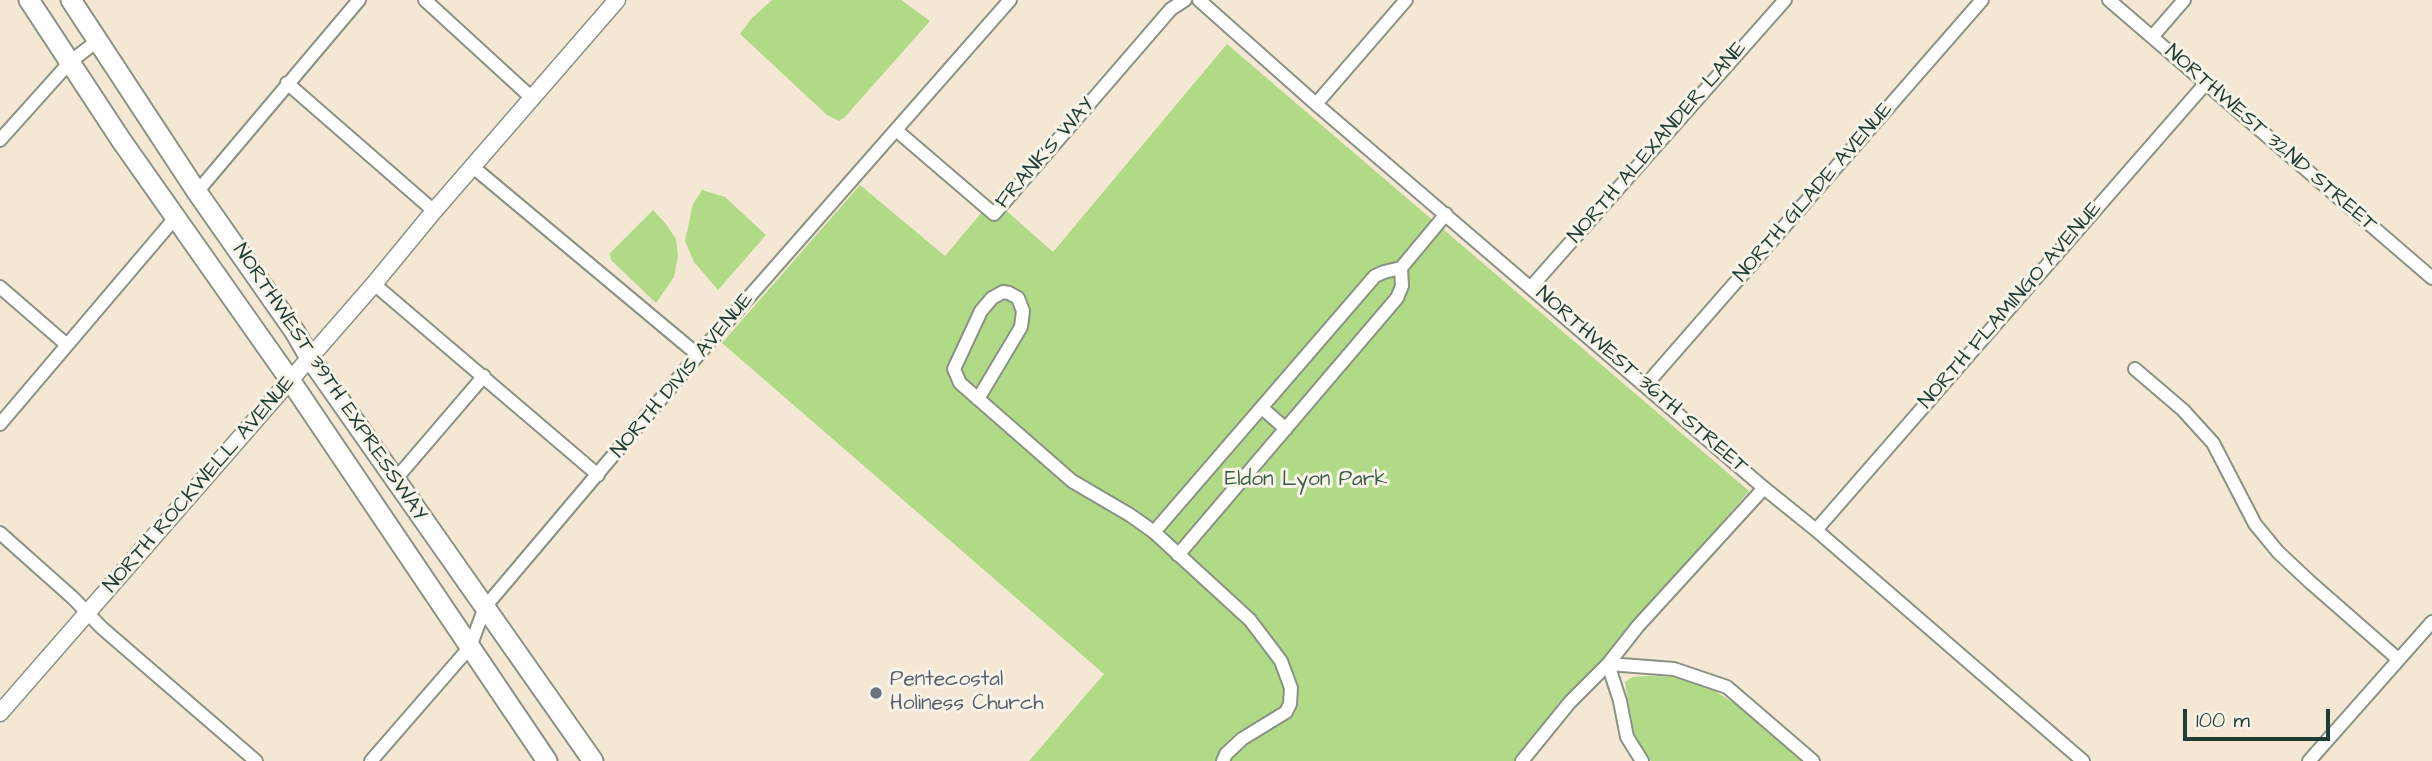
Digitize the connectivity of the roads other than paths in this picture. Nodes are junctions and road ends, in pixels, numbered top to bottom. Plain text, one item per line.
1 (29, 0) edge
2 (71, 0) edge
3 (359, 0) edge
4 (425, 0) edge
5 (617, 0) edge
6 (1010, 0) edge
7 (1185, 0) edge
8 (1199, 0) edge
9 (1406, 0) edge
10 (1785, 0) edge
11 (1982, 0) edge
12 (2109, 0) edge
13 (2184, 0) edge
14 (2152, 37) junction
15 (97, 41) junction
16 (70, 62) junction
17 (287, 83) junction
18 (2206, 83) junction
19 (533, 99) junction
20 (1316, 104) junction
21 (897, 130) junction
22 (0, 139) edge
23 (473, 167) junction
24 (197, 192) junction
25 (434, 211) junction
26 (1446, 214) junction
27 (175, 218) junction
28 (1401, 268) junction
29 (2432, 278) edge
30 (374, 284) junction
31 (0, 287) edge
32 (1531, 287) junction
33 (67, 345) junction
34 (698, 355) junction
35 (310, 358) junction
36 (2135, 369) dead end
37 (484, 376) junction
38 (290, 380) junction
39 (1645, 386) junction
40 (978, 399) junction
41 (1262, 408) junction
42 (0, 424) edge
43 (1286, 429) junction
44 (598, 474) junction
45 (394, 481) junction
46 (1764, 488) junction
47 (1816, 530) junction
48 (1154, 532) junction
49 (0, 533) edge
50 (1178, 555) junction
51 (485, 607) junction
52 (88, 613) junction
53 (2432, 622) edge
54 (470, 647) junction
55 (2398, 659) junction
56 (1608, 664) junction
57 (0, 713) edge
58 (256, 761) edge
59 (371, 761) edge
60 (547, 761) edge
61 (593, 761) edge
62 (1223, 761) edge
63 (1522, 761) edge
64 (1642, 761) edge
65 (1813, 761) edge
66 (2083, 761) edge
67 (2309, 761) edge

1 - 16 highway, NORTHWEST 39TH EXPRESSWAY
2 - 15 highway, NORTHWEST 39TH EXPRESSWAY
3 - 17 street
4 - 19 street
5 - 19 main road, NORTH ROCKWELL AVENUE
6 - 21 street, NORTH DIVIS AVENUE
7 - 21 street, FRANK'S WAY
8 - 20 street, NORTHWEST 36TH STREET
9 - 20 street
10 - 32 street, NORTH ALEXANDER LANE
11 - 39 street, NORTH GLADE AVENUE
12 - 14 street, NORTHWEST 32ND STREET
13 - 14 street
14 - 18 street, NORTHWEST 32ND STREET
15 - 16 street
15 - 24 highway, NORTHWEST 39TH EXPRESSWAY
16 - 22 street
16 - 27 highway, NORTHWEST 39TH EXPRESSWAY
17 - 24 street
17 - 25 street
18 - 29 street, NORTHWEST 32ND STREET
18 - 47 street, NORTH FLAMINGO AVENUE
19 - 23 main road, NORTH ROCKWELL AVENUE
20 - 26 street, NORTHWEST 36TH STREET
21 - 34 street, NORTH DIVIS AVENUE
23 - 25 main road, NORTH ROCKWELL AVENUE
23 - 34 street
24 - 35 highway, NORTHWEST 39TH EXPRESSWAY
25 - 30 main road, NORTH ROCKWELL AVENUE
26 - 28 street
26 - 32 street, NORTHWEST 36TH STREET
27 - 33 street
27 - 38 highway, NORTHWEST 39TH EXPRESSWAY
28 - 41 street
28 - 43 street
30 - 35 main road, NORTH ROCKWELL AVENUE
30 - 37 street
31 - 33 street
32 - 39 street, NORTHWEST 36TH STREET
33 - 42 street
34 - 44 street, NORTH DIVIS AVENUE
35 - 38 main road, NORTH ROCKWELL AVENUE
35 - 45 highway, NORTHWEST 39TH EXPRESSWAY
36 - 55 street
37 - 44 street
37 - 45 street
38 - 52 main road, NORTH ROCKWELL AVENUE
38 - 54 highway, NORTHWEST 39TH EXPRESSWAY
39 - 46 street, NORTHWEST 36TH STREET
40 - 40 street
40 - 48 street
41 - 43 street
41 - 48 street
43 - 50 street
44 - 51 street, NORTH DIVIS AVENUE
45 - 51 highway, NORTHWEST 39TH EXPRESSWAY
46 - 47 street, NORTHWEST 36TH STREET
46 - 56 street
47 - 66 street, NORTHWEST 36TH STREET
48 - 50 street
49 - 52 street
50 - 62 street
51 - 54 street, NORTH DIVIS AVENUE
51 - 61 highway, NORTHWEST 39TH EXPRESSWAY
52 - 57 main road, NORTH ROCKWELL AVENUE
52 - 58 street
53 - 55 street
54 - 59 street, NORTH DIVIS AVENUE
54 - 60 highway, NORTHWEST 39TH EXPRESSWAY
55 - 67 street
56 - 63 street
56 - 64 street
56 - 65 street

